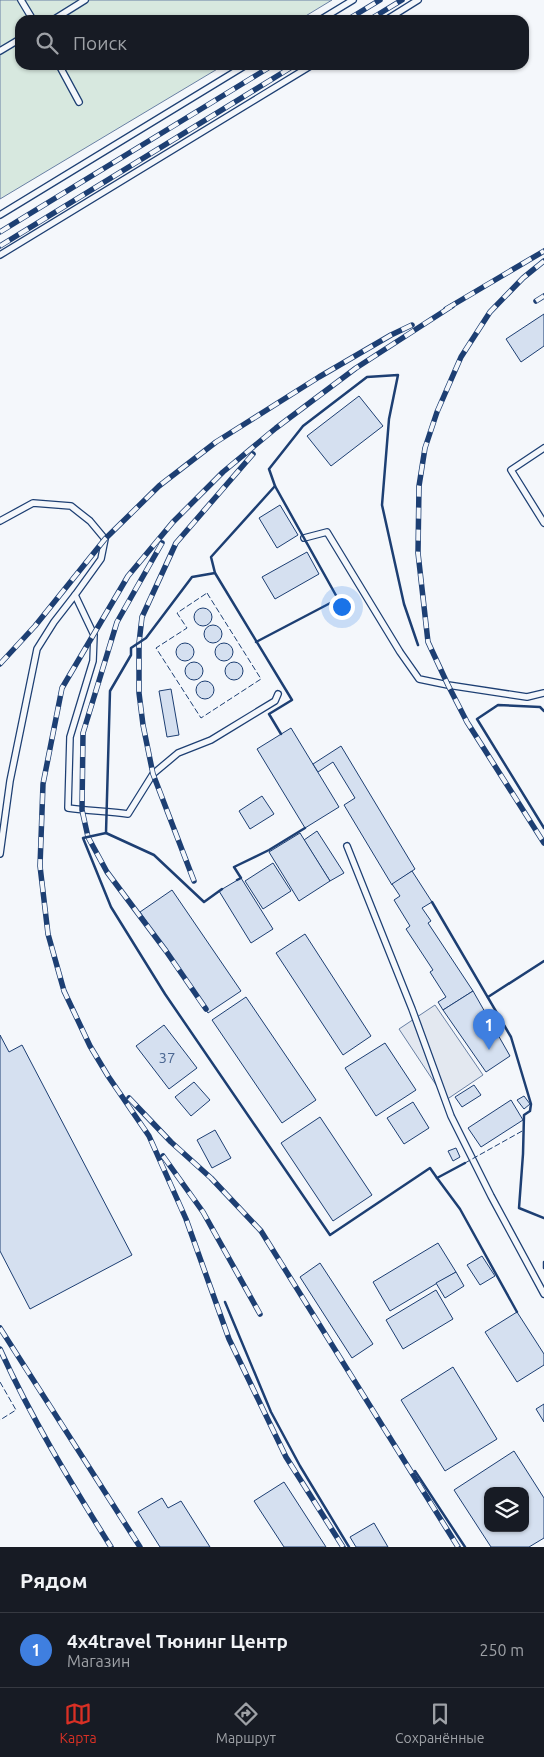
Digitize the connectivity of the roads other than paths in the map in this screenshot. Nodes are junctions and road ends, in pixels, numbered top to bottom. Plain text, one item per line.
1 (21, 0) edge
2 (85, 0) edge
3 (352, 0) edge
4 (418, 0) edge
5 (30, 15) edge
6 (61, 15) edge
7 (328, 15) edge
8 (394, 15) edge
9 (15, 42) edge
10 (0, 51) edge
11 (62, 70) edge
12 (238, 70) edge
13 (304, 70) edge
14 (79, 102) dead end
15 (0, 214) edge
16 (0, 256) edge
17 (544, 448) edge
18 (0, 522) edge
19 (544, 523) edge
20 (304, 538) dead end
21 (75, 596) junction
22 (544, 693) edge
23 (278, 694) dead end
24 (347, 846) dead end
25 (0, 854) edge
26 (544, 1294) edge

1 - 5 lane
2 - 6 lane
3 - 7 lane
4 - 8 lane
9 - 10 lane
11 - 14 lane
12 - 15 lane
13 - 16 lane
17 - 19 lane
18 - 21 lane
20 - 22 lane
21 - 23 lane
21 - 25 lane
24 - 26 lane

